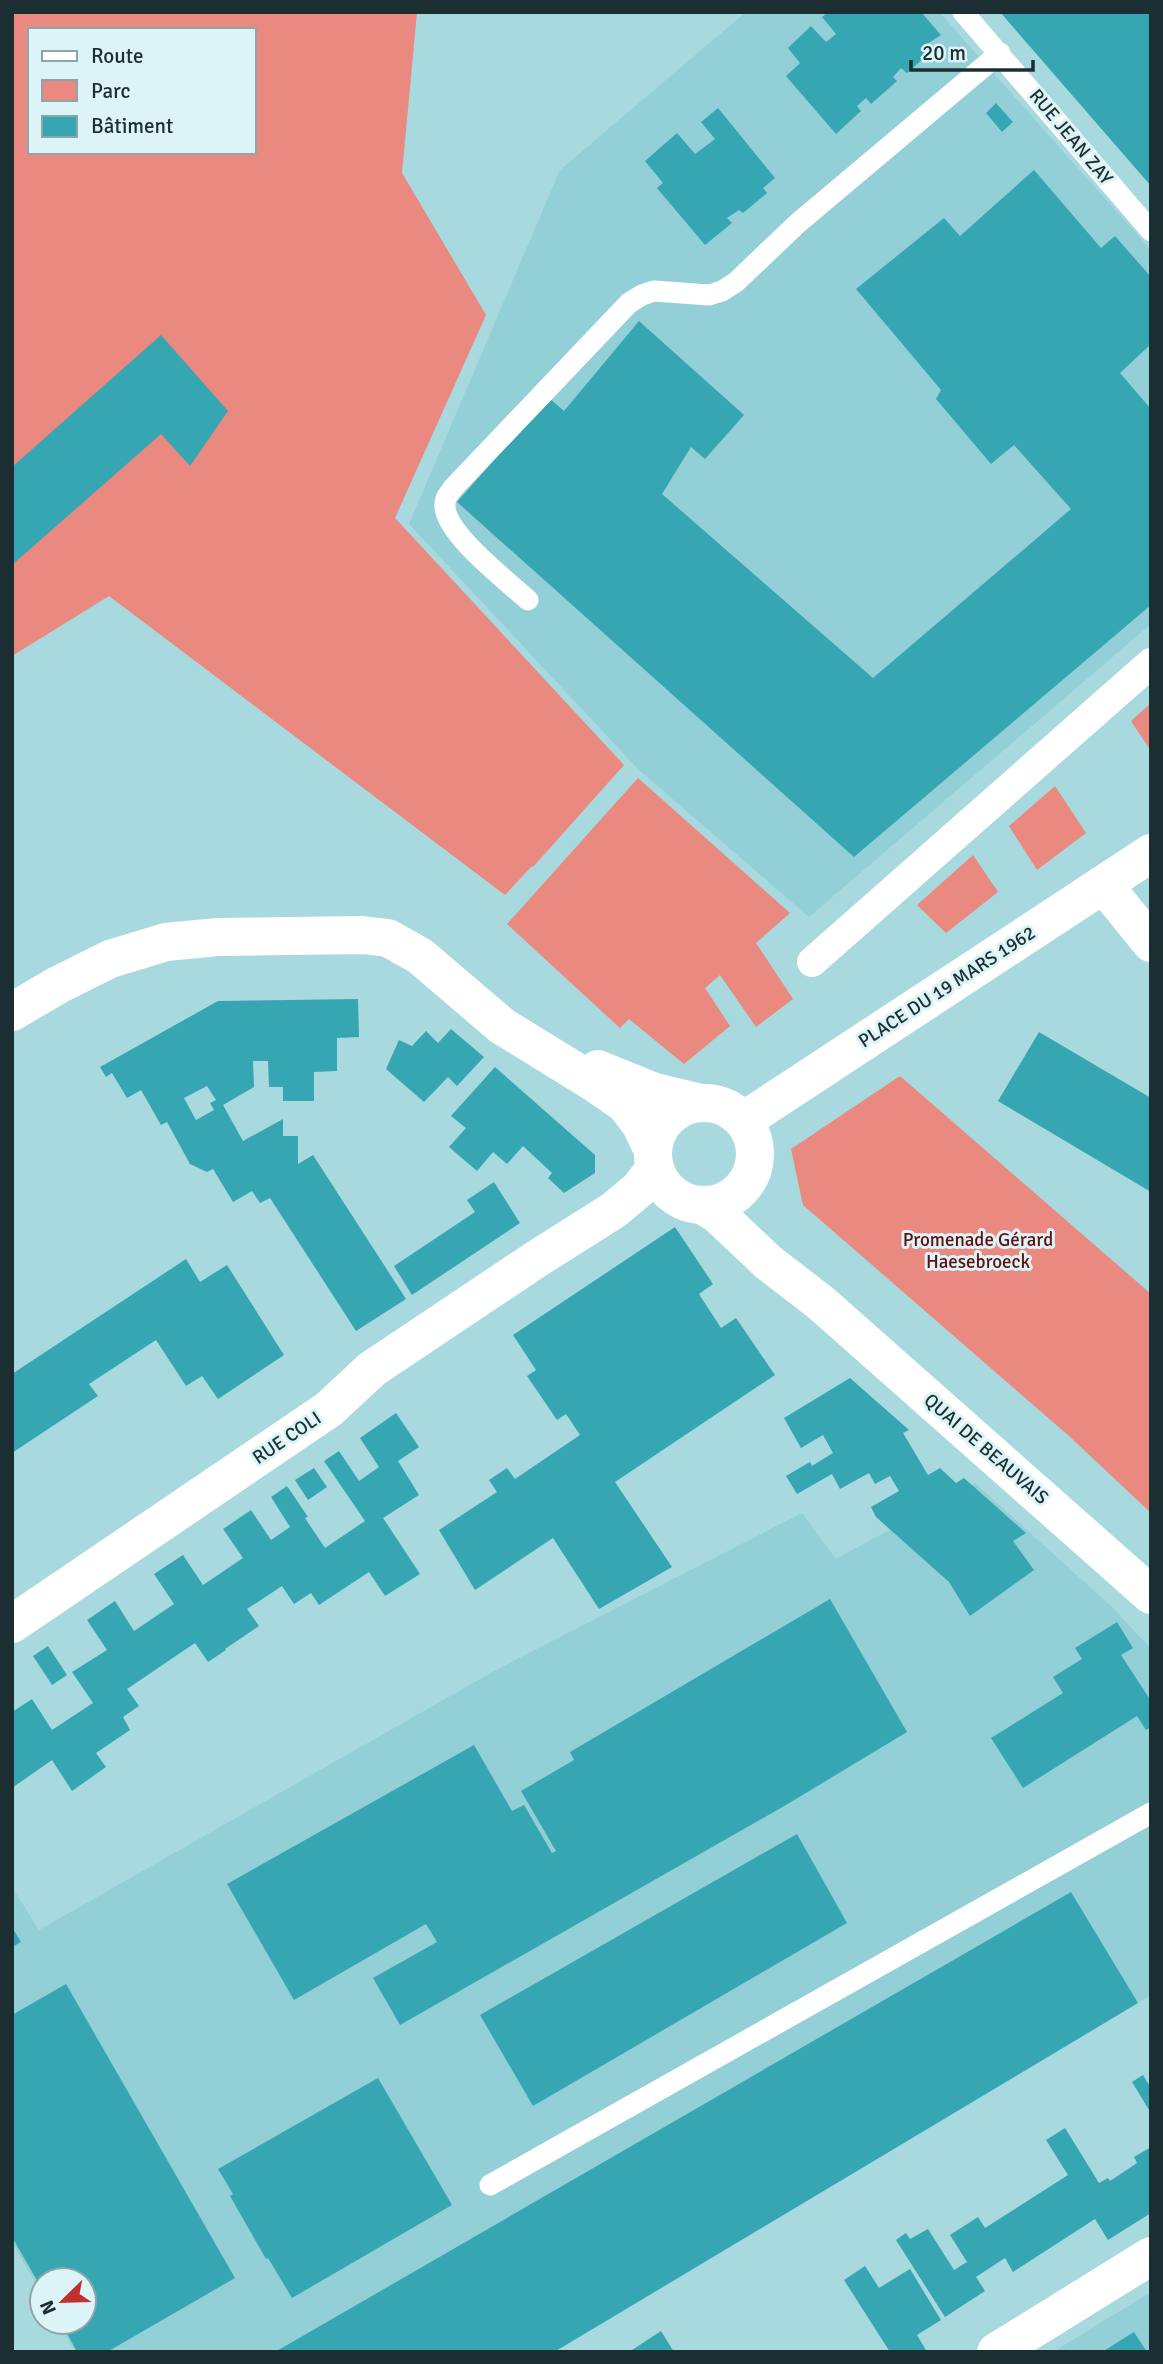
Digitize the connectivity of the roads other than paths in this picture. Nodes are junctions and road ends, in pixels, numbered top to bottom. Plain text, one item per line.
1 (963, 12) edge
2 (1000, 53) junction
3 (1151, 231) edge
4 (528, 600) dead end
5 (1151, 663) edge
6 (1151, 853) edge
7 (1103, 884) junction
8 (1151, 943) edge
9 (812, 962) dead end
10 (12, 1012) edge
11 (537, 1048) junction
12 (701, 1103) junction
13 (743, 1121) junction
14 (654, 1159) junction
15 (752, 1171) junction
16 (690, 1202) junction
17 (558, 1246) junction
18 (821, 1303) junction
19 (1151, 1595) edge
20 (12, 1624) edge
21 (1151, 1813) edge
22 (490, 2185) dead end
23 (1151, 2256) edge
24 (996, 2352) edge

1 - 2 lane, RUE JEAN ZAY
2 - 3 lane, RUE JEAN ZAY
2 - 4 lane
5 - 9 street
6 - 7 street, PLACE DU 19 MARS 1962
7 - 8 street
7 - 13 street, PLACE DU 19 MARS 1962
10 - 11 street
11 - 12 street
11 - 14 street
12 - 13 street
12 - 14 street
13 - 15 street
14 - 16 street
14 - 17 street, RUE COLI
15 - 16 street
15 - 18 street, QUAI DE BEAUVAIS
16 - 17 street, RUE COLI
16 - 18 street, QUAI DE BEAUVAIS
17 - 20 street, RUE COLI
18 - 19 street, QUAI DE BEAUVAIS
21 - 22 lane
23 - 24 street

